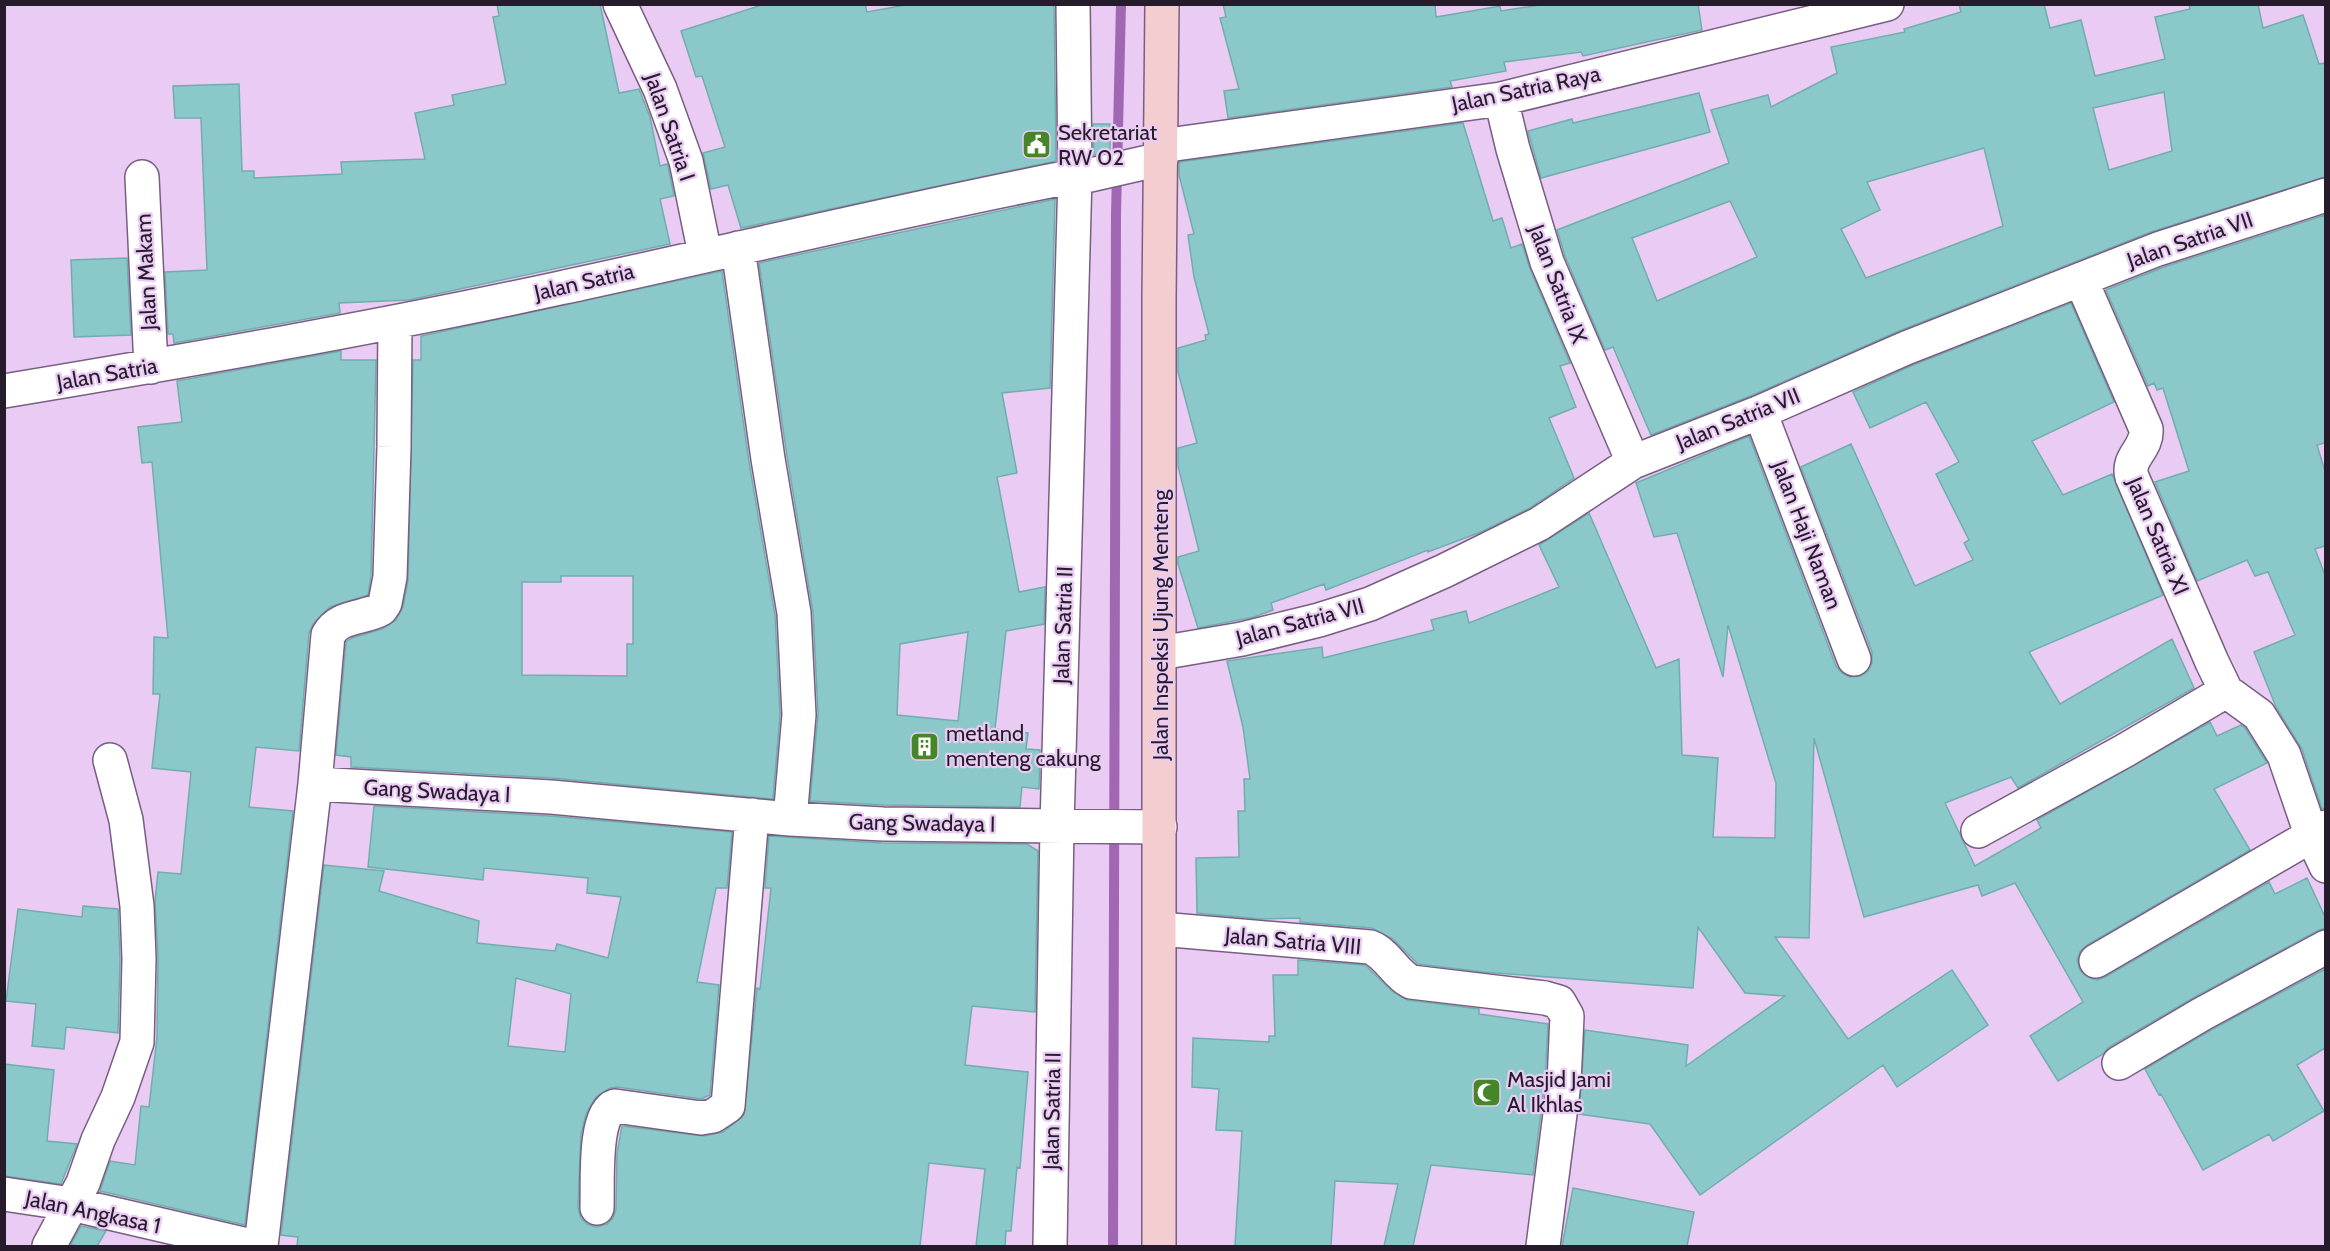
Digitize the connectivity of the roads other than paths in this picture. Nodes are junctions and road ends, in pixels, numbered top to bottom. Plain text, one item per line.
1 (620, 4) edge
2 (1073, 4) edge
3 (1162, 4) edge
4 (1887, 4) edge
5 (1501, 99) junction
6 (1158, 156) junction
7 (1080, 176) junction
8 (142, 177) dead end
9 (2325, 195) edge
10 (738, 248) junction
11 (705, 254) junction
12 (2081, 280) junction
13 (395, 322) junction
14 (150, 367) junction
15 (4, 391) edge
16 (1760, 412) junction
17 (1633, 462) junction
18 (1160, 652) junction
19 (1854, 659) dead end
20 (2226, 691) junction
21 (110, 760) dead end
22 (315, 784) junction
23 (752, 815) junction
24 (790, 819) junction
25 (1058, 826) junction
26 (1150, 827) junction
27 (1978, 831) dead end
28 (2318, 831) edge
29 (2325, 866) edge
30 (1160, 929) junction
31 (2325, 947) edge
32 (2096, 962) dead end
33 (2119, 1064) dead end
34 (4, 1194) edge
35 (71, 1204) junction
36 (597, 1208) dead end
37 (236, 1244) edge
38 (49, 1246) edge
39 (261, 1246) edge
40 (1050, 1246) edge
41 (1159, 1246) edge
42 (1543, 1246) edge

1 - 11 street, Jalan Satria I
2 - 7 street, Jalan Satria II
3 - 6 street, Jalan Inspeksi Ujung Menteng
4 - 5 street, Jalan Satria Raya
5 - 6 street, Jalan Satria Raya
5 - 17 street, Jalan Satria IX
6 - 7 street, Jalan Satria
6 - 18 street, Jalan Inspeksi Ujung Menteng
7 - 10 street, Jalan Satria
7 - 25 street, Jalan Satria II
8 - 14 street, Jalan Makam
9 - 12 street, Jalan Satria VII
10 - 11 street, Jalan Satria
10 - 24 street
11 - 13 street, Jalan Satria
12 - 16 street, Jalan Satria VII
12 - 20 street, Jalan Satria XI
13 - 14 street, Jalan Satria
13 - 22 street
14 - 15 street, Jalan Satria
16 - 17 street, Jalan Satria VII
16 - 19 street, Jalan Haji Naman
17 - 18 street, Jalan Satria VII
18 - 26 street, Jalan Inspeksi Ujung Menteng
20 - 27 street
20 - 28 street
21 - 35 street
22 - 23 street, Gang Swadaya I
22 - 39 street
23 - 24 street, Gang Swadaya I
23 - 36 street
24 - 25 street, Gang Swadaya I
25 - 26 street, Gang Swadaya I
25 - 40 street, Jalan Satria II
26 - 30 street, Jalan Inspeksi Ujung Menteng
28 - 29 street
28 - 32 street
30 - 41 street, Jalan Inspeksi Ujung Menteng
30 - 42 street, Jalan Satria VIII
31 - 33 street
34 - 35 street, Jalan Angkasa 1
35 - 37 street, Jalan Angkasa 1
35 - 38 street

